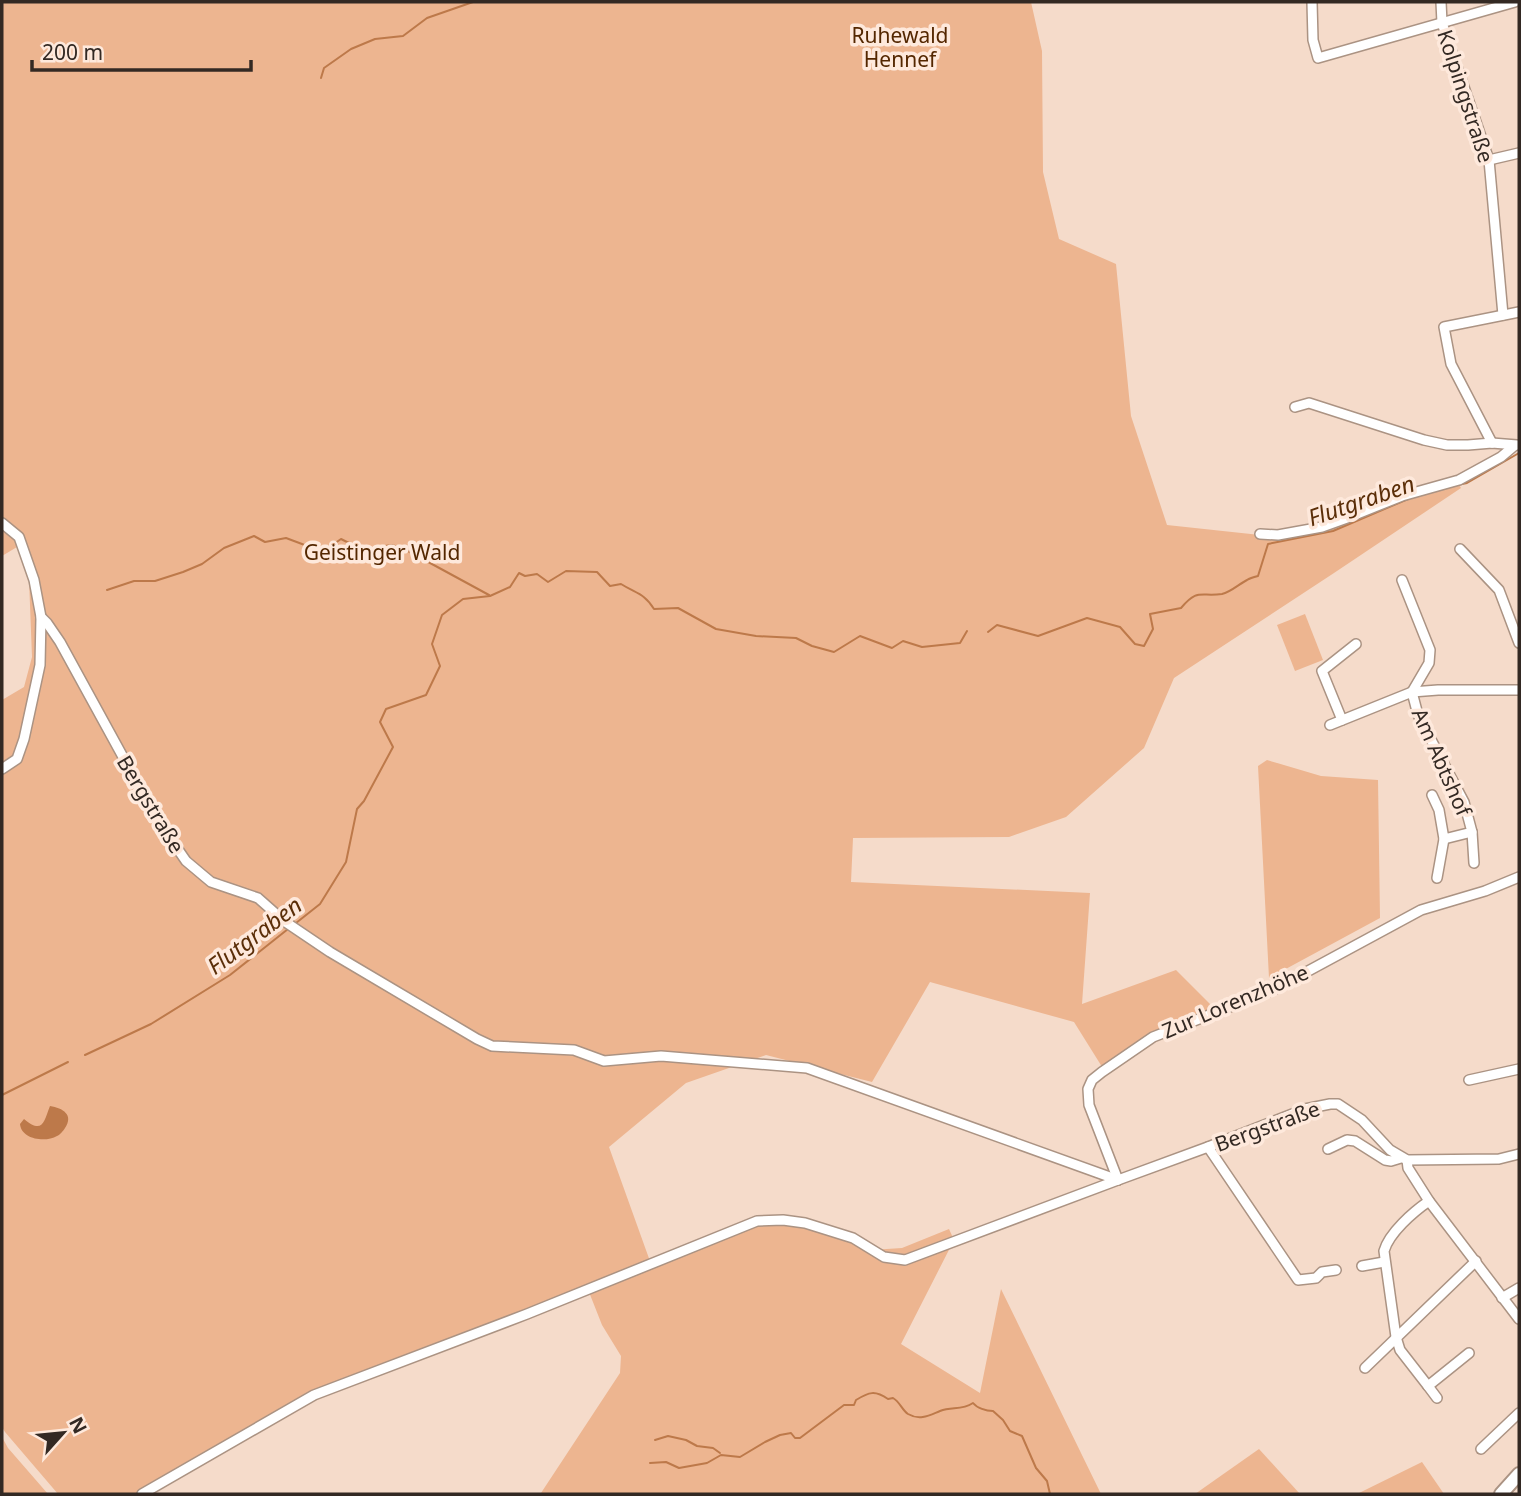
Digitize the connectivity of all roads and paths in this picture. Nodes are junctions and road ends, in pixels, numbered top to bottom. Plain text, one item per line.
1 (1312, 2) edge
2 (1441, 2) edge
3 (1515, 2) edge
4 (1442, 23) junction
5 (1519, 153) edge
6 (1489, 160) junction
7 (1519, 312) edge
8 (1503, 315) junction
9 (1295, 407) dead end
10 (1492, 443) junction
11 (1517, 445) edge
12 (2, 523) edge
13 (1260, 534) dead end
14 (1460, 549) dead end
15 (1402, 580) dead end
16 (41, 618) junction
17 (1519, 643) edge
18 (1356, 644) dead end
19 (1519, 690) edge
20 (1412, 692) junction
21 (1342, 720) junction
22 (1330, 725) dead end
23 (2, 769) edge
24 (1432, 795) dead end
25 (1472, 832) junction
26 (1444, 839) junction
27 (1474, 863) dead end
28 (1519, 877) edge
29 (1437, 878) dead end
30 (1519, 1069) edge
31 (1469, 1080) dead end
32 (1208, 1147) junction
33 (1328, 1149) dead end
34 (1519, 1154) edge
35 (1404, 1159) junction
36 (1118, 1180) junction
37 (1429, 1201) junction
38 (1476, 1261) junction
39 (1384, 1262) junction
40 (1362, 1266) dead end
41 (1336, 1270) dead end
42 (1519, 1288) edge
43 (1502, 1298) junction
44 (1519, 1319) edge
45 (1396, 1337) junction
46 (1469, 1353) dead end
47 (1365, 1368) dead end
48 (1428, 1386) junction
49 (1437, 1398) dead end
50 (1519, 1413) edge
51 (1481, 1449) dead end
52 (1519, 1474) edge
53 (142, 1494) edge
54 (1501, 1494) edge

1 - 4 street
2 - 4 street, Kolpingstraße
3 - 4 street
4 - 6 street, Kolpingstraße
5 - 6 street
6 - 8 street, Kolpingstraße
7 - 8 street
8 - 10 street
9 - 10 street
10 - 11 street
11 - 13 street
12 - 16 street
14 - 17 street
15 - 20 street, Am Abtshof
16 - 23 street
16 - 36 street, Bergstraße
18 - 21 street
19 - 20 street, Am Abtshof
20 - 21 street, Am Abtshof
20 - 25 street, Am Abtshof
21 - 22 street, Am Abtshof
24 - 26 street, Am Abtshof
25 - 26 street, Am Abtshof
25 - 27 street, Am Abtshof
26 - 29 street, Am Abtshof
28 - 36 street, Zur Lorenzhöhe
30 - 31 street
32 - 35 street, Bergstraße
32 - 36 street, Bergstraße
32 - 41 street
33 - 35 street, Bergstraße
34 - 35 street, Bergstraße
35 - 37 street
36 - 53 street, Bergstraße
37 - 38 street
37 - 39 street
38 - 43 street
38 - 45 street
39 - 40 street
39 - 45 street
42 - 43 street
43 - 44 street
45 - 47 street
45 - 48 street
46 - 48 street
48 - 49 street
50 - 51 street
52 - 54 main road

